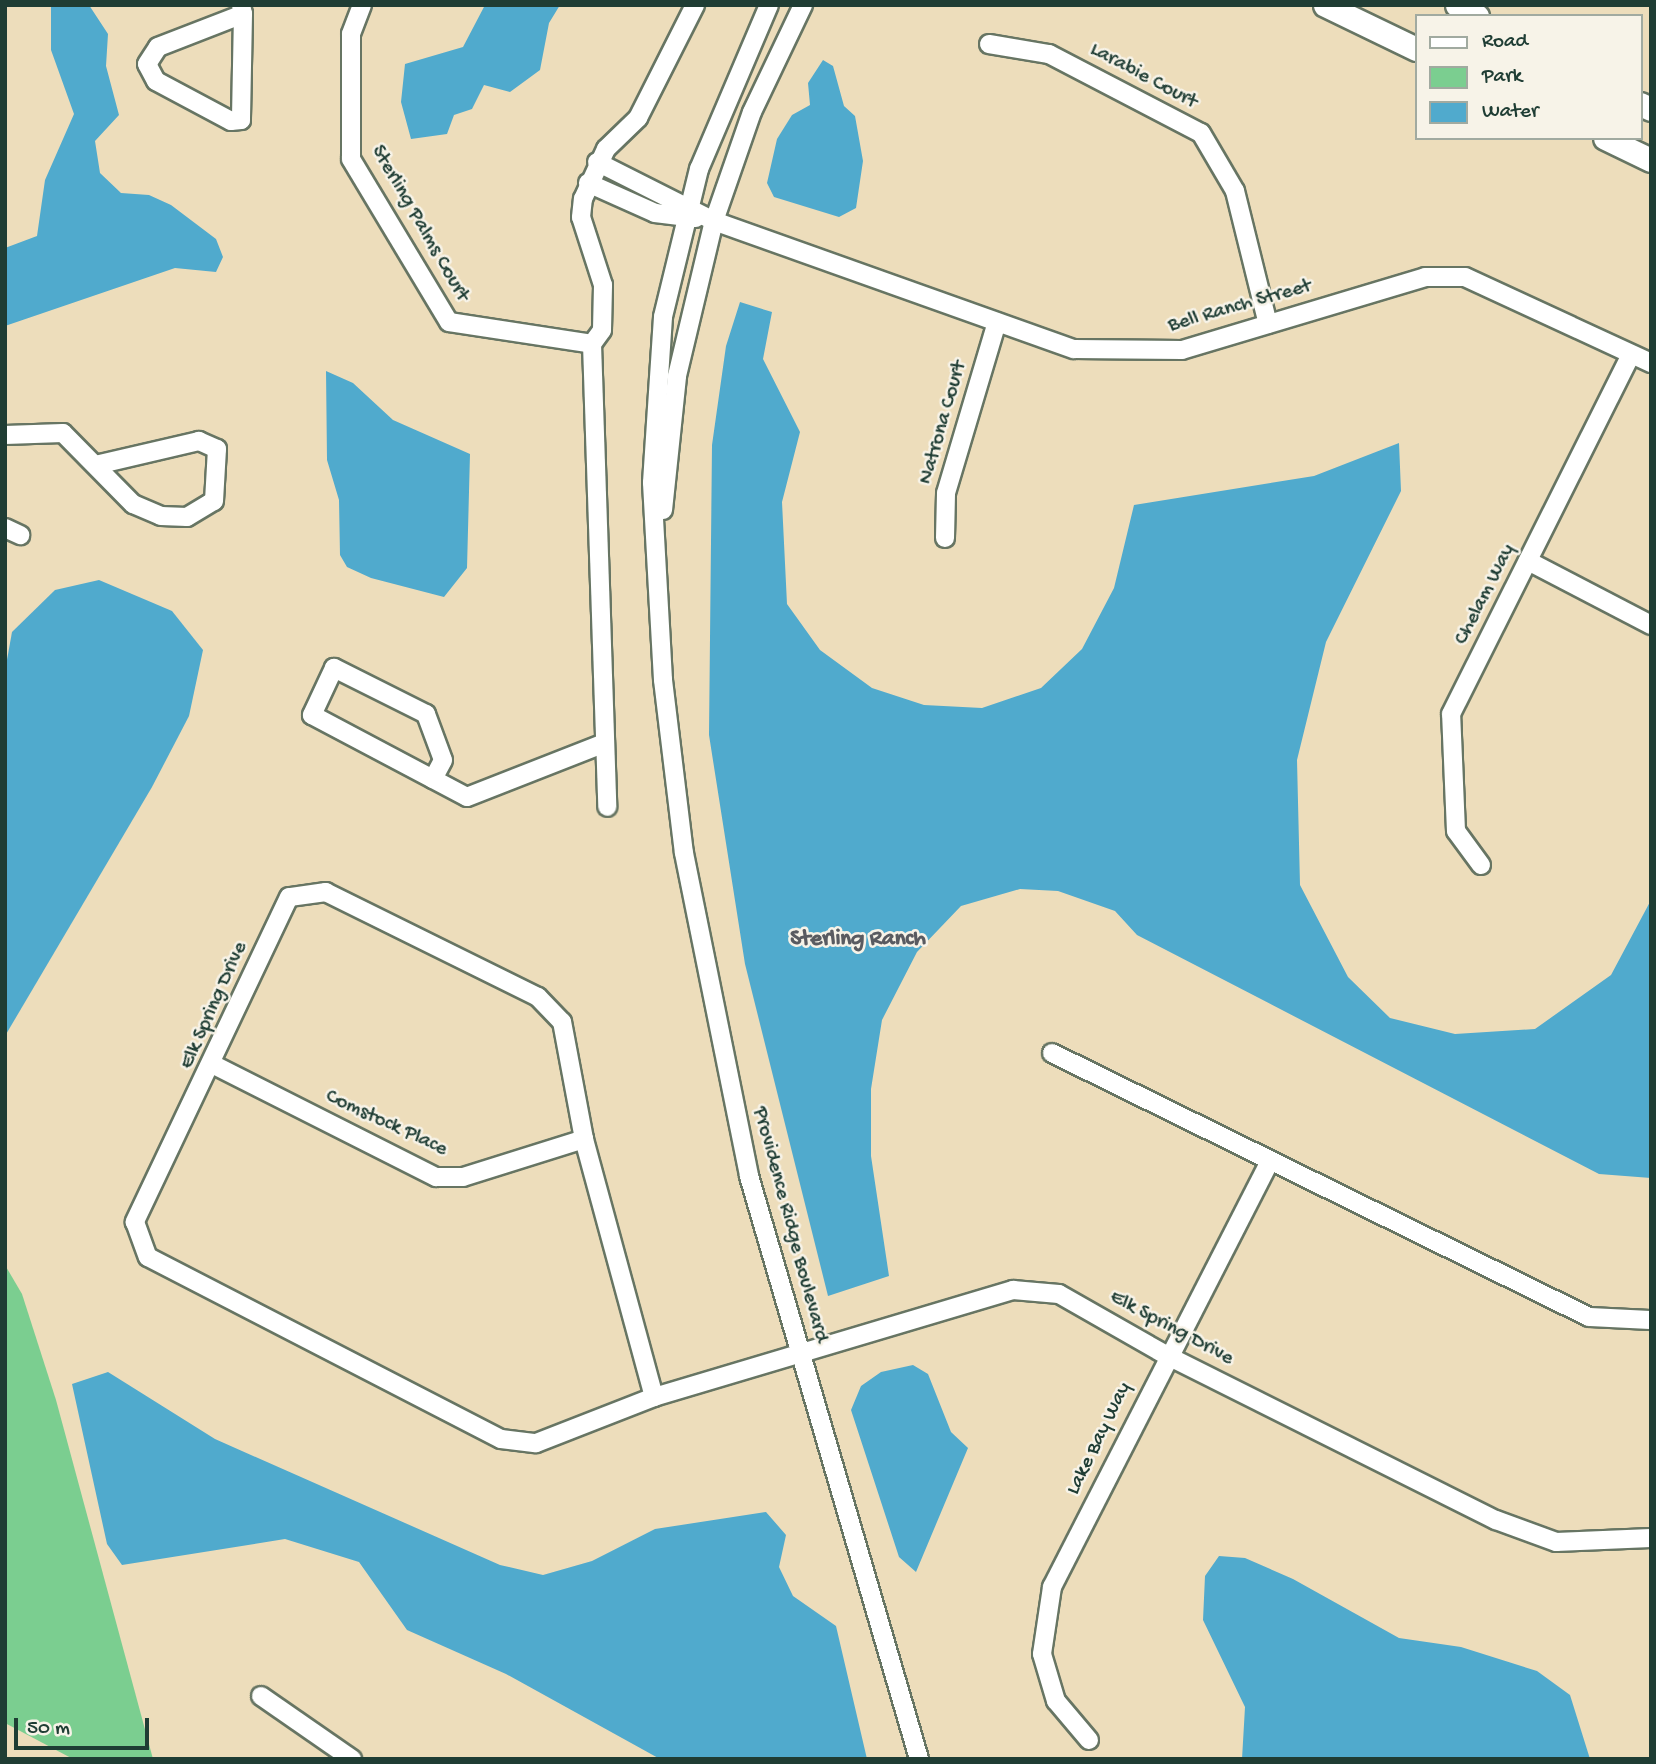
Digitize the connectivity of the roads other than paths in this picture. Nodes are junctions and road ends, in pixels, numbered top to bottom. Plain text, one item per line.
1 (362, 5) edge
2 (695, 5) edge
3 (769, 5) edge
4 (803, 5) edge
5 (1325, 5) edge
6 (1457, 5) edge
7 (242, 10) edge
8 (1473, 14) edge
9 (989, 44) dead end
10 (1414, 48) edge
11 (1609, 140) edge
12 (1651, 160) edge
13 (597, 162) junction
14 (588, 183) junction
15 (686, 212) junction
16 (714, 220) junction
17 (997, 322) junction
18 (1268, 324) junction
19 (592, 344) junction
20 (1631, 354) junction
21 (1651, 363) edge
22 (5, 435) edge
23 (100, 464) junction
24 (945, 538) dead end
25 (1528, 561) junction
26 (658, 566) junction
27 (1651, 625) edge
28 (605, 743) junction
29 (433, 779) junction
30 (607, 807) dead end
31 (1481, 865) dead end
32 (1052, 1053) dead end
33 (214, 1065) junction
34 (584, 1139) junction
35 (1269, 1163) junction
36 (1651, 1320) edge
37 (1167, 1356) junction
38 (801, 1358) junction
39 (654, 1397) junction
40 (1651, 1538) edge
41 (261, 1696) dead end
42 (1089, 1740) dead end
43 (352, 1759) edge
44 (919, 1759) edge

1 - 19 street, Sterling Palms Court
2 - 13 street
3 - 15 street, Providence Ridge Boulevard
4 - 16 street, Providence Ridge Boulevard
5 - 10 main road
6 - 8 main road
7 - 7 street
9 - 18 street, Larabie Court
11 - 12 main road
13 - 14 street
13 - 15 street
14 - 15 street
14 - 19 street
15 - 16 street
15 - 26 street, Providence Ridge Boulevard
16 - 17 street, Bell Ranch Street
16 - 26 street, Providence Ridge Boulevard
17 - 18 street, Bell Ranch Street
17 - 24 street, Natrona Court
18 - 20 street, Bell Ranch Street
19 - 28 street
20 - 21 street, Bell Ranch Street
20 - 25 street, Chelam Way
22 - 23 street
23 - 23 street
25 - 27 street
25 - 31 street, Chelam Way
26 - 38 street, Providence Ridge Boulevard
28 - 29 street
28 - 30 street
29 - 29 street
32 - 35 street
33 - 34 street, Comstock Place
33 - 34 street, Elk Spring Drive
33 - 39 street, Elk Spring Drive
34 - 39 street, Elk Spring Drive
35 - 36 street
35 - 37 street, Lake Bay Way
37 - 38 street, Elk Spring Drive
37 - 40 street, Elk Spring Drive
37 - 42 street, Lake Bay Way
38 - 39 street, Elk Spring Drive
38 - 44 street, Providence Ridge Boulevard
41 - 43 street

